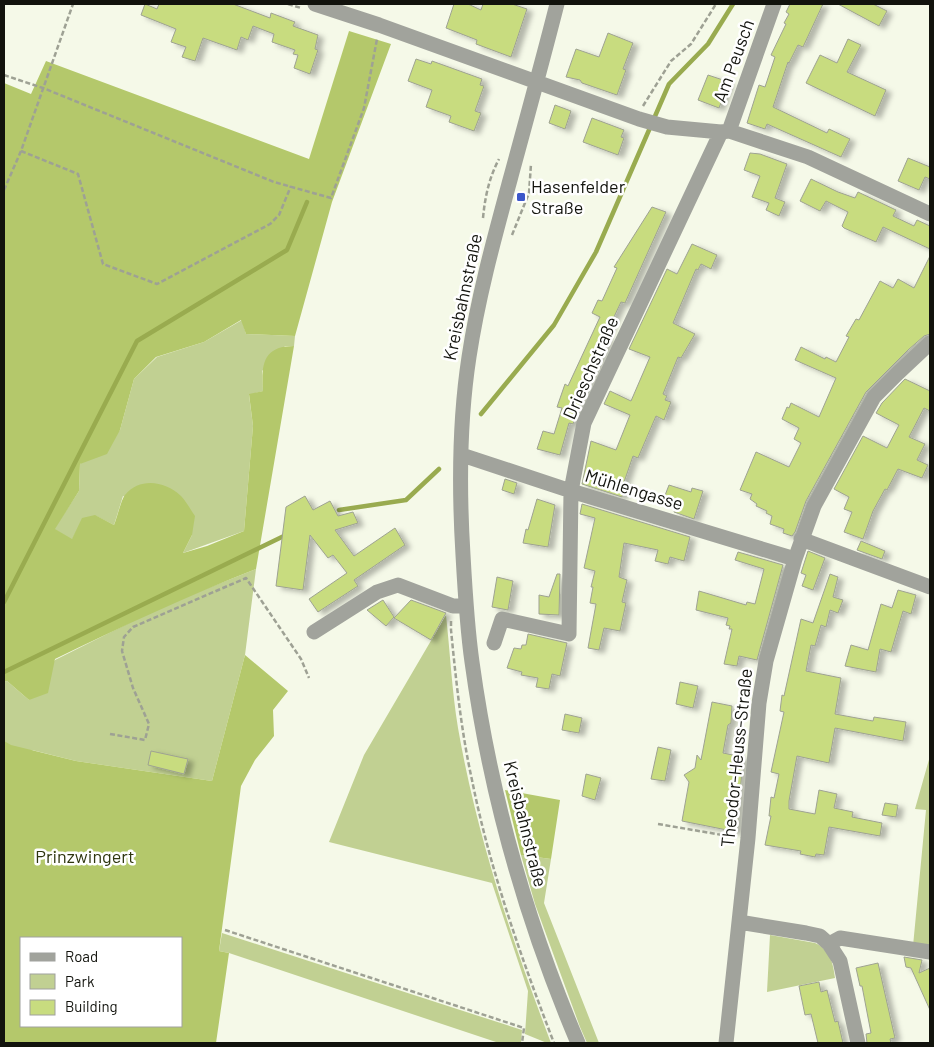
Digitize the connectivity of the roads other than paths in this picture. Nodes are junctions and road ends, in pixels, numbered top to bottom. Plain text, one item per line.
1 (314, 4) edge
2 (557, 4) edge
3 (774, 4) edge
4 (537, 83) junction
5 (725, 131) junction
6 (930, 214) edge
7 (930, 343) edge
8 (462, 455) junction
9 (571, 491) junction
10 (801, 539) junction
11 (795, 559) junction
12 (930, 587) edge
13 (466, 606) junction
14 (314, 632) dead end
15 (494, 643) dead end
16 (738, 922) junction
17 (829, 944) junction
18 (930, 952) edge
19 (578, 1043) edge
20 (726, 1043) edge
21 (858, 1043) edge

1 - 4 street
2 - 4 street, Kreisbahnstraße
3 - 5 street, Am Peusch
4 - 5 street
4 - 8 street, Kreisbahnstraße
5 - 6 street
5 - 9 street, Drieschstraße
7 - 10 street, Theodor-Heuss-Straße
8 - 9 street, Mühlengasse
8 - 13 street, Kreisbahnstraße
9 - 11 street, Mühlengasse
9 - 15 street, Drieschstraße
10 - 11 street, Theodor-Heuss-Straße
10 - 12 street
11 - 16 street, Theodor-Heuss-Straße
13 - 14 street
13 - 19 street, Kreisbahnstraße
16 - 17 street
16 - 20 street, Theodor-Heuss-Straße
17 - 18 street
17 - 21 street

